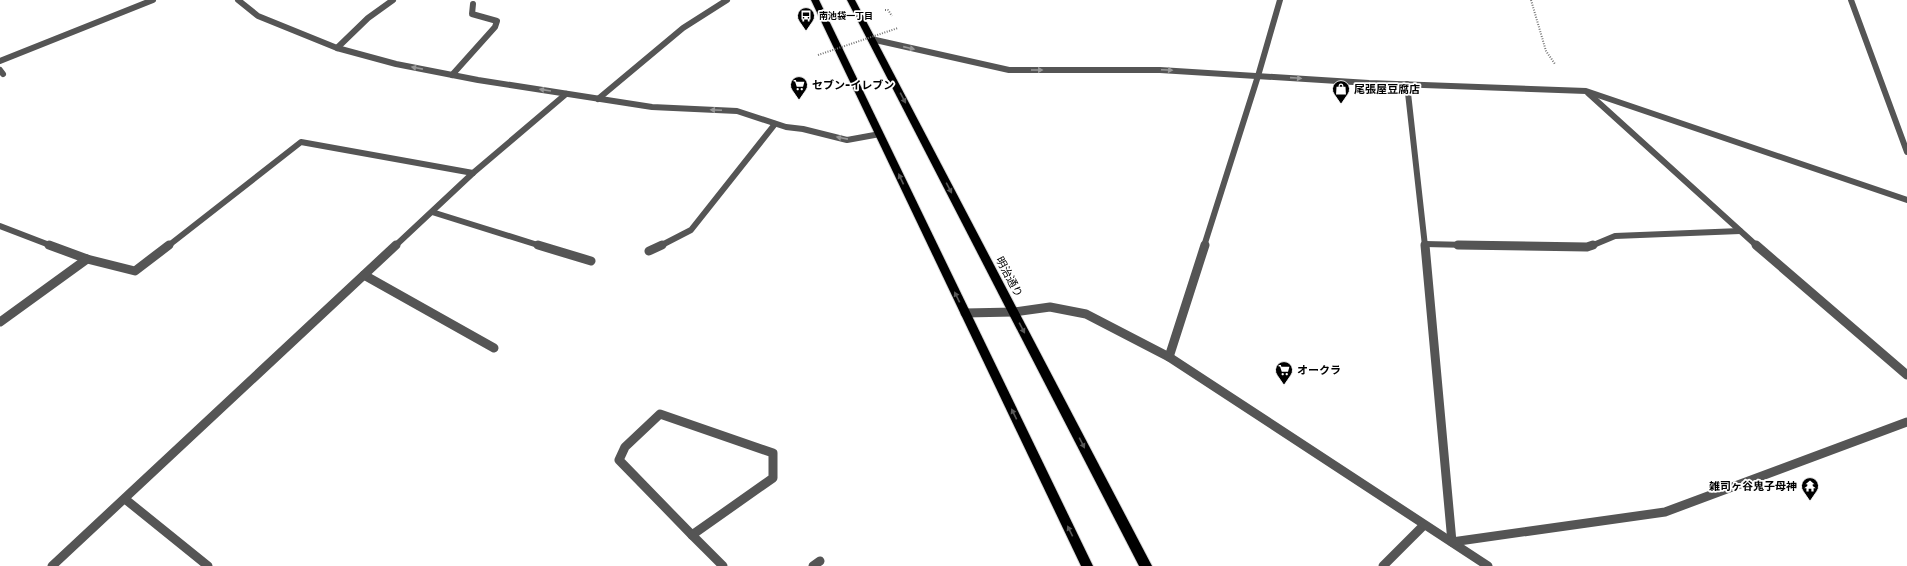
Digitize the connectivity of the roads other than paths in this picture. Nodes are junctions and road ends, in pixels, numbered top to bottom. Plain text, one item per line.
1 (153, 0) edge
2 (238, 0) edge
3 (393, 0) edge
4 (726, 0) edge
5 (815, 0) edge
6 (851, 0) edge
7 (1280, 0) edge
8 (1851, 0) edge
9 (474, 4) dead end
10 (871, 39) junction
11 (337, 48) junction
12 (0, 61) edge
13 (452, 75) junction
14 (1258, 76) junction
15 (1407, 84) junction
16 (1586, 91) junction
17 (566, 94) junction
18 (598, 99) junction
19 (775, 124) junction
20 (880, 134) junction
21 (1907, 152) edge
22 (473, 173) junction
23 (1907, 200) edge
24 (432, 212) junction
25 (0, 226) edge
26 (1740, 231) junction
27 (1425, 244) junction
28 (649, 251) dead end
29 (87, 259) junction
30 (591, 261) dead end
31 (364, 275) junction
32 (1014, 312) junction
33 (965, 313) junction
34 (0, 322) edge
35 (494, 348) dead end
36 (1169, 357) junction
37 (1907, 375) edge
38 (1907, 422) edge
39 (125, 499) junction
40 (1424, 525) junction
41 (692, 535) junction
42 (1452, 542) junction
43 (52, 566) edge
44 (208, 566) edge
45 (723, 566) edge
46 (1087, 566) edge
47 (1146, 566) edge
48 (1382, 566) edge
49 (1488, 566) edge

1 - 12 street
2 - 11 street
3 - 11 street
4 - 18 street
5 - 20 main road
6 - 10 main road, 明治通り
7 - 14 street
8 - 21 street
9 - 13 street
10 -> 14 street
10 -> 32 main road, 明治通り
13 -> 11 street
17 -> 13 street
14 -> 15 street
14 - 36 street
15 - 16 street
15 - 27 street
16 - 23 street
16 - 26 street
17 - 18 street
17 - 22 street
19 -> 18 street
20 -> 19 street
19 - 28 street
33 -> 20 main road
22 - 24 street
22 - 29 street
24 - 30 street
24 - 31 street
25 - 29 street
26 - 27 street
26 - 37 street
27 - 42 street
29 - 34 street
31 - 35 street
31 - 39 street
32 - 33 street
32 - 36 street
32 -> 47 main road, 明治通り
46 -> 33 main road
36 - 40 street
38 - 42 street
39 - 43 street
39 - 44 street
40 - 42 street
40 - 48 street
41 - 41 street
41 - 45 street
42 - 49 street

